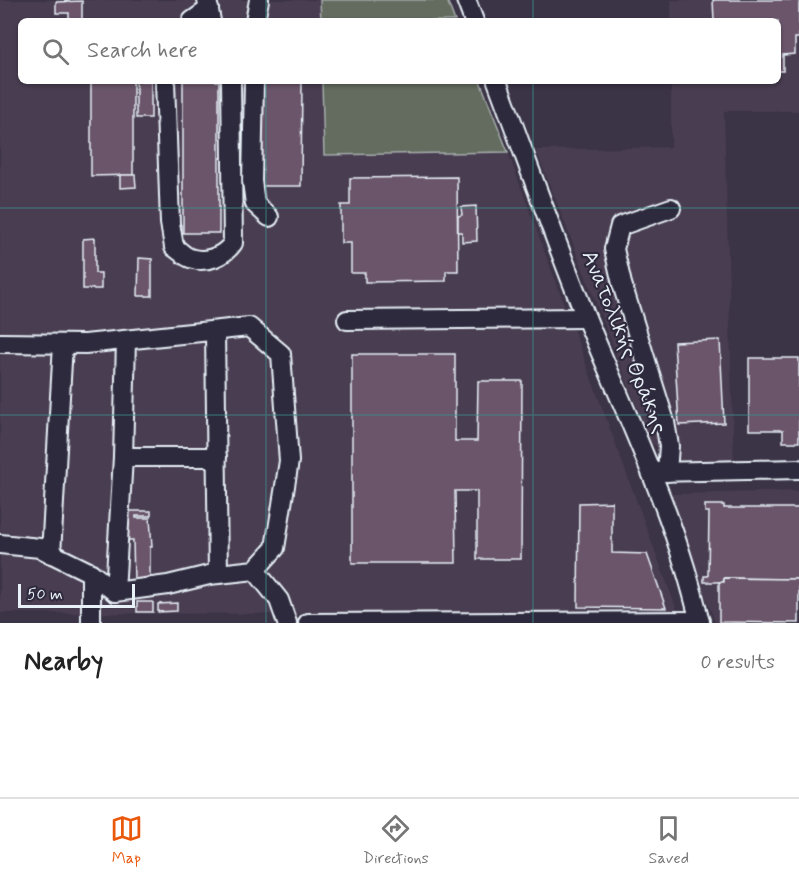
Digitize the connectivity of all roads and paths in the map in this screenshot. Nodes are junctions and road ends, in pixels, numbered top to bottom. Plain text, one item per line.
1 (259, 0) edge
2 (466, 0) edge
3 (256, 18) edge
4 (473, 18) edge
5 (165, 84) edge
6 (231, 84) edge
7 (254, 84) edge
8 (497, 84) edge
9 (671, 208) dead end
10 (269, 218) dead end
11 (586, 318) junction
12 (346, 320) dead end
13 (215, 331) junction
14 (126, 340) junction
15 (0, 343) edge
16 (63, 344) junction
17 (123, 457) junction
18 (217, 457) junction
19 (799, 470) edge
20 (659, 472) junction
21 (0, 544) edge
22 (51, 554) junction
23 (255, 570) junction
24 (91, 573) junction
25 (218, 574) junction
26 (115, 592) junction
27 (700, 622) edge
28 (92, 623) edge
29 (287, 623) edge
30 (308, 623) edge

1 - 3 street
2 - 4 street
5 - 6 street
7 - 10 street
8 - 11 street, Ανατολικής Θράκης
9 - 20 street
11 - 12 street
11 - 20 street, Ανατολικής Θράκης
13 - 14 street
13 - 18 street
13 - 23 street
14 - 16 street
14 - 17 street
15 - 16 street
16 - 22 street
17 - 18 street
17 - 26 street
18 - 25 street
19 - 20 street
20 - 27 street, Ανατολικής Θράκης
21 - 22 street
22 - 24 street
23 - 25 street
23 - 29 street
24 - 26 street
24 - 28 street
25 - 26 street
27 - 30 street

